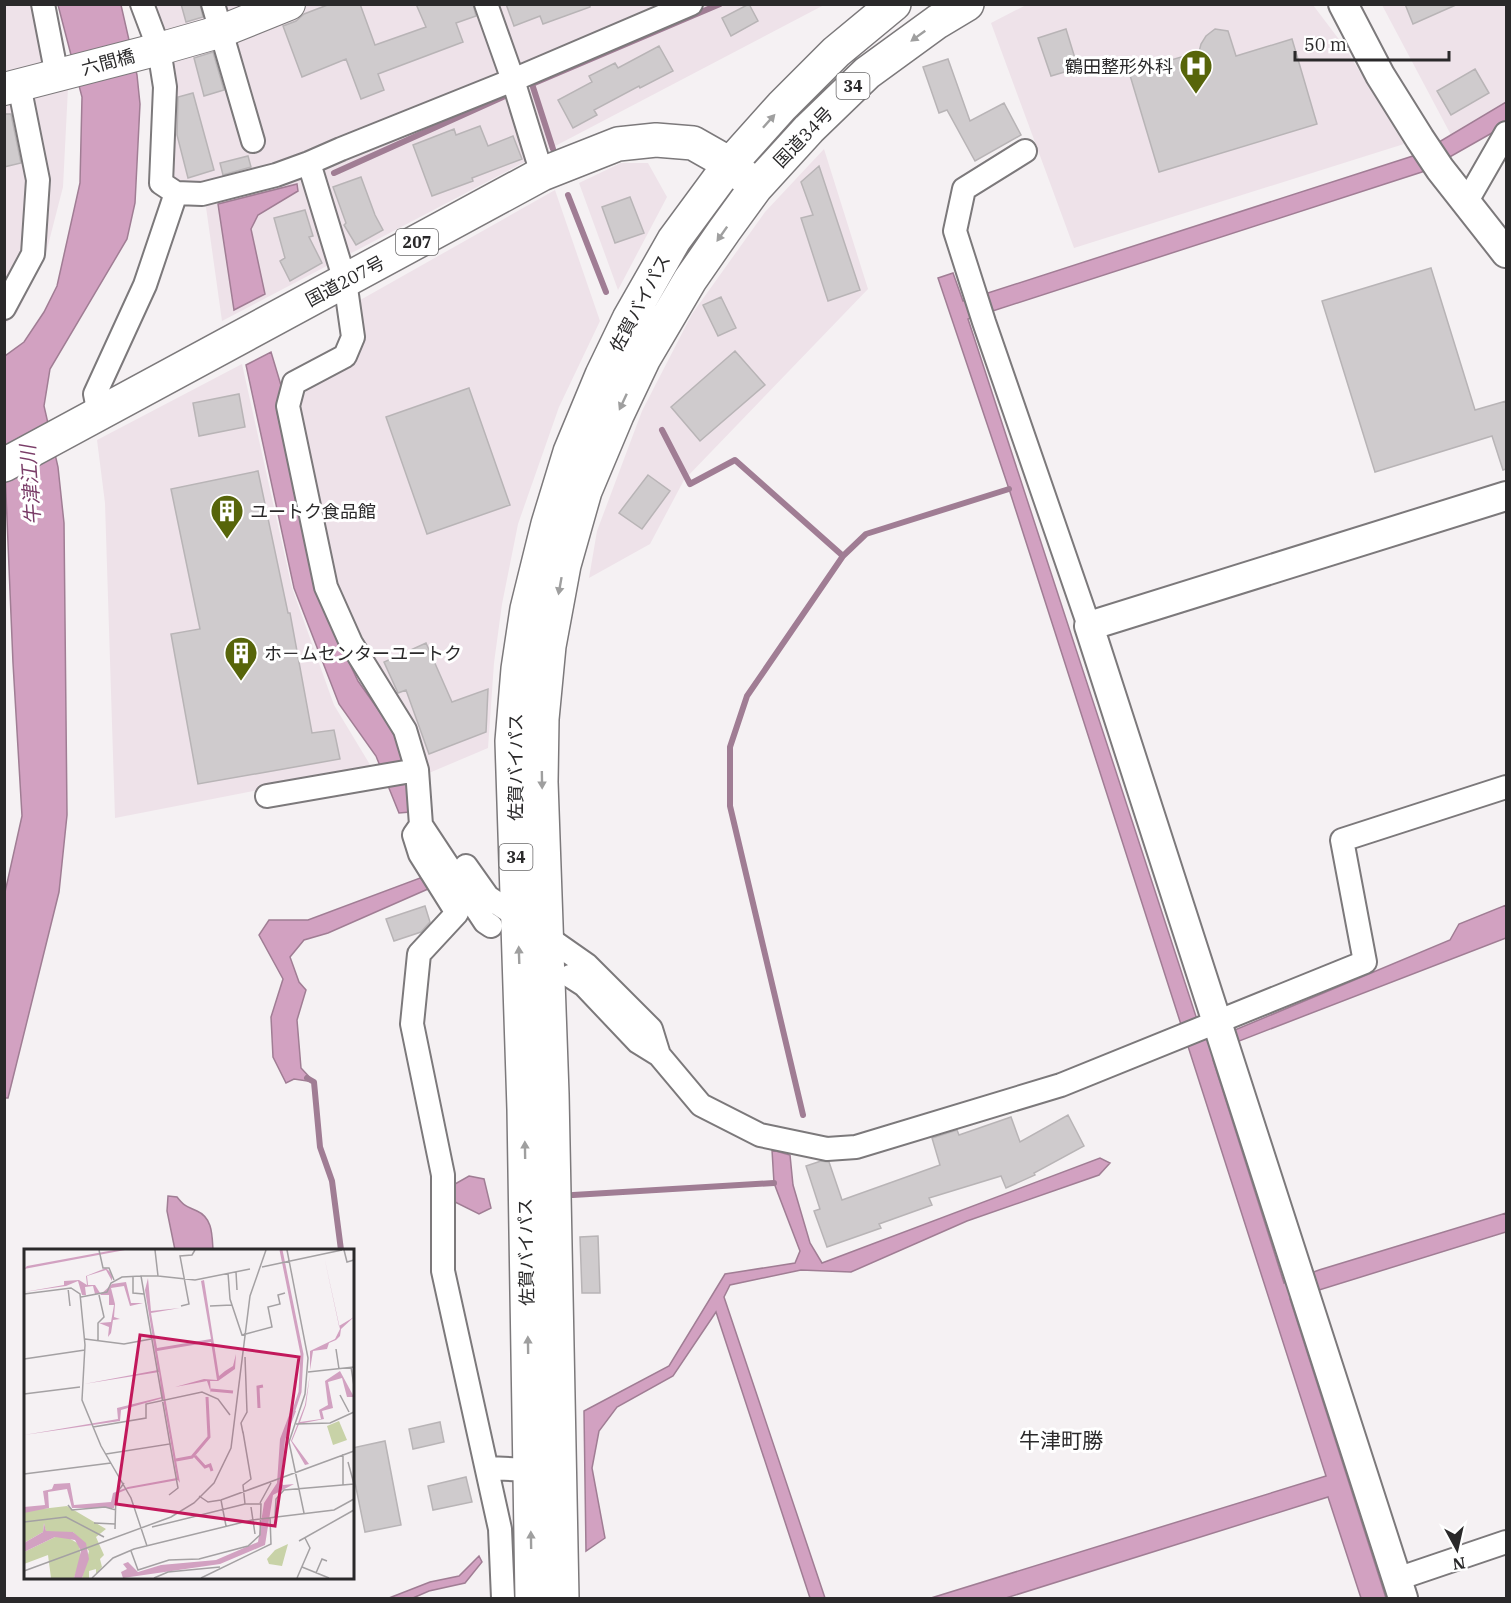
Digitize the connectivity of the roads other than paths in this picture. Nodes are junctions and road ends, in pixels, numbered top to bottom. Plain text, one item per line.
1 (43, 4) edge
2 (142, 4) edge
3 (289, 4) edge
4 (486, 4) edge
5 (691, 4) edge
6 (894, 4) edge
7 (967, 4) edge
8 (1343, 4) edge
9 (218, 18) edge
10 (154, 50) junction
11 (61, 74) junction
12 (513, 80) junction
13 (12, 87) edge
14 (1506, 133) edge
15 (253, 141) dead end
16 (1025, 151) dead end
17 (309, 163) junction
18 (730, 164) junction
19 (542, 174) junction
20 (756, 187) junction
21 (176, 193) junction
22 (1467, 201) junction
23 (1506, 253) edge
24 (345, 281) junction
25 (4, 308) edge
26 (92, 418) junction
27 (4, 465) edge
28 (1506, 496) edge
29 (1089, 626) junction
30 (417, 770) junction
31 (1506, 787) edge
32 (267, 796) dead end
33 (419, 801) junction
34 (421, 825) junction
35 (504, 922) junction
36 (547, 937) junction
37 (570, 976) dead end
38 (1211, 1025) junction
39 (659, 1055) junction
40 (487, 1468) junction
41 (530, 1470) junction
42 (1506, 1542) edge
43 (1400, 1589) edge
44 (503, 1599) edge
45 (532, 1599) edge
46 (562, 1599) edge

1 - 11 street
2 - 10 street
3 - 9 main road, 六間橋
4 - 12 street
5 - 12 street
18 -> 6 highway, 国道34号 / 34
7 -> 20 highway, 国道34号 / 34
8 - 22 street
9 - 10 main road, 六間橋
9 - 15 street
10 - 11 main road, 六間橋
10 - 21 street
11 - 13 main road, 六間橋
12 - 17 street
12 - 19 street
13 - 25 street
14 - 22 street
16 - 29 street
17 - 21 street
17 - 24 street
18 - 19 highway, 国道207号 / 207
18 - 20 highway, 国道207号 / 207
18 - 35 highway, 佐賀バイパス / 34
19 - 24 highway, 国道207号 / 207
20 -> 36 highway, 佐賀バイパス / 34
21 - 26 street
22 - 23 street
24 - 26 highway, 国道207号 / 207
24 - 30 street
26 - 27 highway, 国道207号 / 207
28 - 29 street
29 - 38 street
30 - 32 street
30 - 33 street
31 - 38 street
33 - 34 street
33 - 35 street
34 - 35 street
34 - 40 street
41 -> 35 highway, 佐賀バイパス / 34
36 - 39 street
36 - 46 highway, 佐賀バイパス / 34
37 - 39 street
38 - 39 street
38 - 43 street
40 - 41 street
40 - 44 street
45 -> 41 highway, 佐賀バイパス / 34
42 - 43 street

